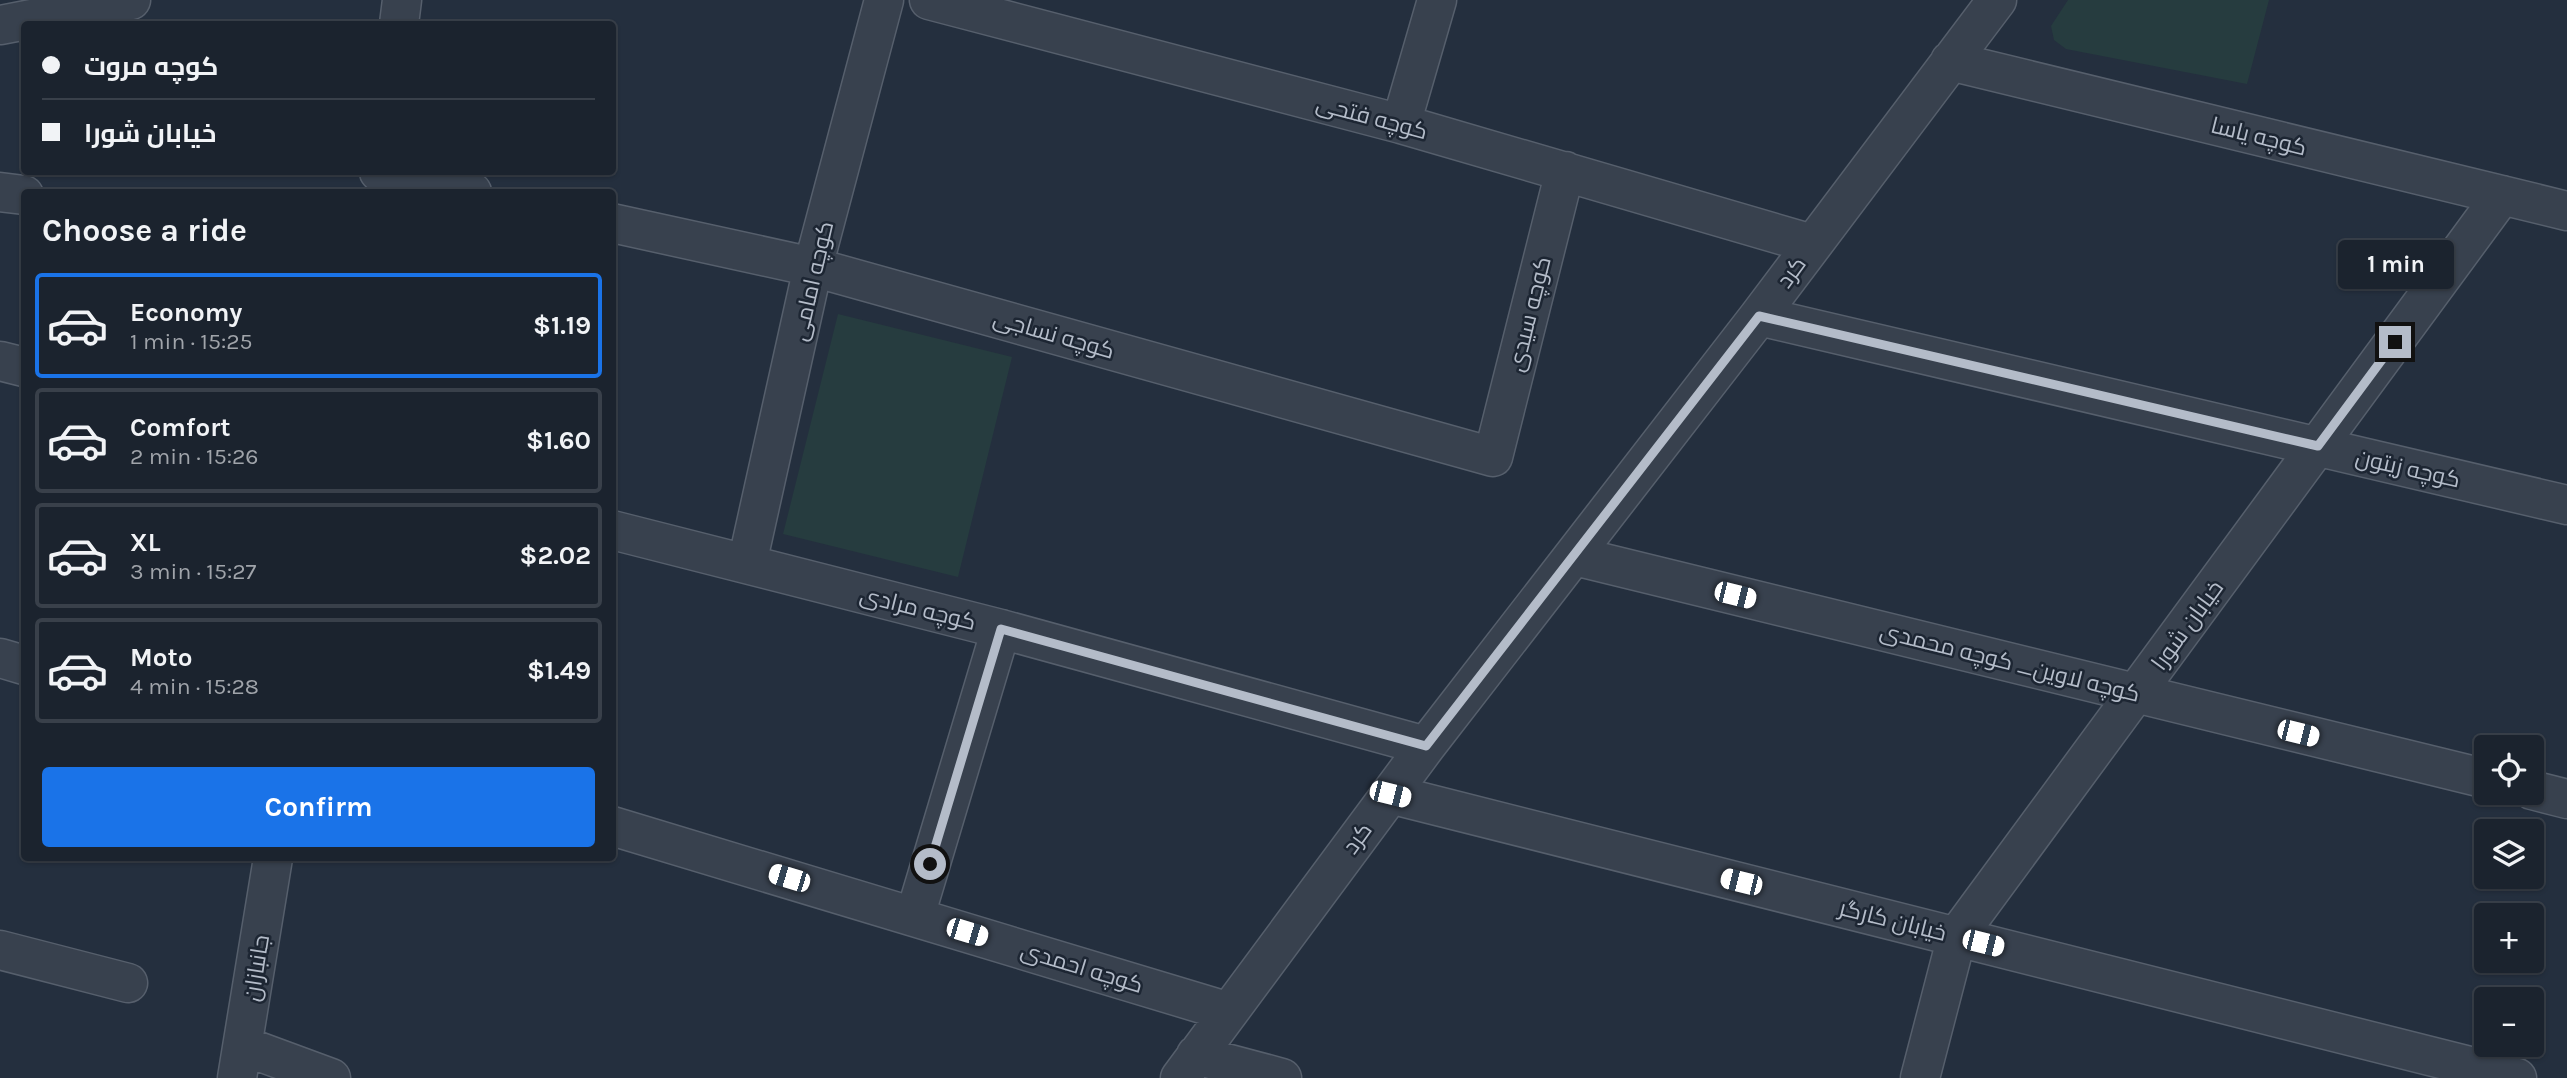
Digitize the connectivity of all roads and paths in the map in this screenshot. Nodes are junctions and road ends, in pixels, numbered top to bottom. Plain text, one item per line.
1 (131, 0) edge
2 (402, 0) edge
3 (884, 0) edge
4 (929, 0) edge
5 (1437, 0) edge
6 (1997, 0) edge
7 (399, 21) edge
8 (0, 25) edge
9 (1950, 61) junction
10 (1401, 124) junction
11 (1565, 172) junction
12 (393, 175) edge
13 (458, 189) edge
14 (0, 192) edge
15 (21, 195) edge
16 (2502, 195) junction
17 (2567, 211) edge
18 (616, 224) edge
19 (1812, 244) junction
20 (814, 267) junction
21 (1759, 316) junction
22 (0, 361) edge
23 (21, 366) edge
24 (2318, 446) junction
25 (1493, 457) joint
26 (2567, 505) edge
27 (616, 531) edge
28 (1575, 556) junction
29 (747, 564) junction
30 (1001, 629) junction
31 (0, 658) edge
32 (21, 664) edge
33 (2137, 693) junction
34 (1426, 746) junction
35 (2474, 776) edge
36 (2544, 793) edge
37 (1390, 794) junction
38 (2567, 799) edge
39 (616, 827) edge
40 (274, 861) edge
41 (915, 916) junction
42 (1957, 936) junction
43 (0, 950) edge
44 (128, 983) dead end
45 (1229, 1012) junction
46 (241, 1062) edge
47 (1188, 1067) edge
48 (331, 1078) edge
49 (1282, 1078) edge
50 (1920, 1078) edge
51 (2517, 1078) edge

1 - 8 street
2 - 7 street
3 - 20 street, کوچه امامی
4 - 10 street, کوچه فتحی
5 - 10 street
6 - 9 street, کرد
9 - 16 street, کوچه یاسا
9 - 19 street, کرد
10 - 11 street, کوچه فتحی
11 - 19 street, کوچه فتحی
11 - 25 street, کوچه سیدی
12 - 13 street
14 - 15 street
16 - 17 street, کوچه یاسا
16 - 24 street, خیابان شورا
18 - 20 street, کوچه نساجی
19 - 21 street, کرد
20 - 25 street, کوچه نساجی
20 - 29 street, کوچه امامی
21 - 24 street, کوچه زیتون
21 - 28 street, کرد
22 - 23 street
24 - 26 street, کوچه زیتون
24 - 33 street, خیابان شورا
27 - 29 street, کوچه مرادی
28 - 33 street, کوچه لاوین_ کوچه محمدی
28 - 34 street, کرد
29 - 30 street, کوچه مرادی
30 - 34 street, کوچه مرادی
30 - 41 street
31 - 32 street
33 - 35 street, کوچه لاوین_ کوچه محمدی
33 - 42 street, خیابان شورا
34 - 37 street, کرد
36 - 38 street
37 - 42 street, خیابان کارگر
37 - 45 street, کرد
39 - 41 street, کوچه احمدی
40 - 46 street, جانبازان
41 - 45 street, کوچه احمدی
42 - 50 street, خیابان شورا
42 - 51 street, خیابان کارگر
43 - 44 street
45 - 47 street, کرد
46 - 48 street
47 - 49 street

